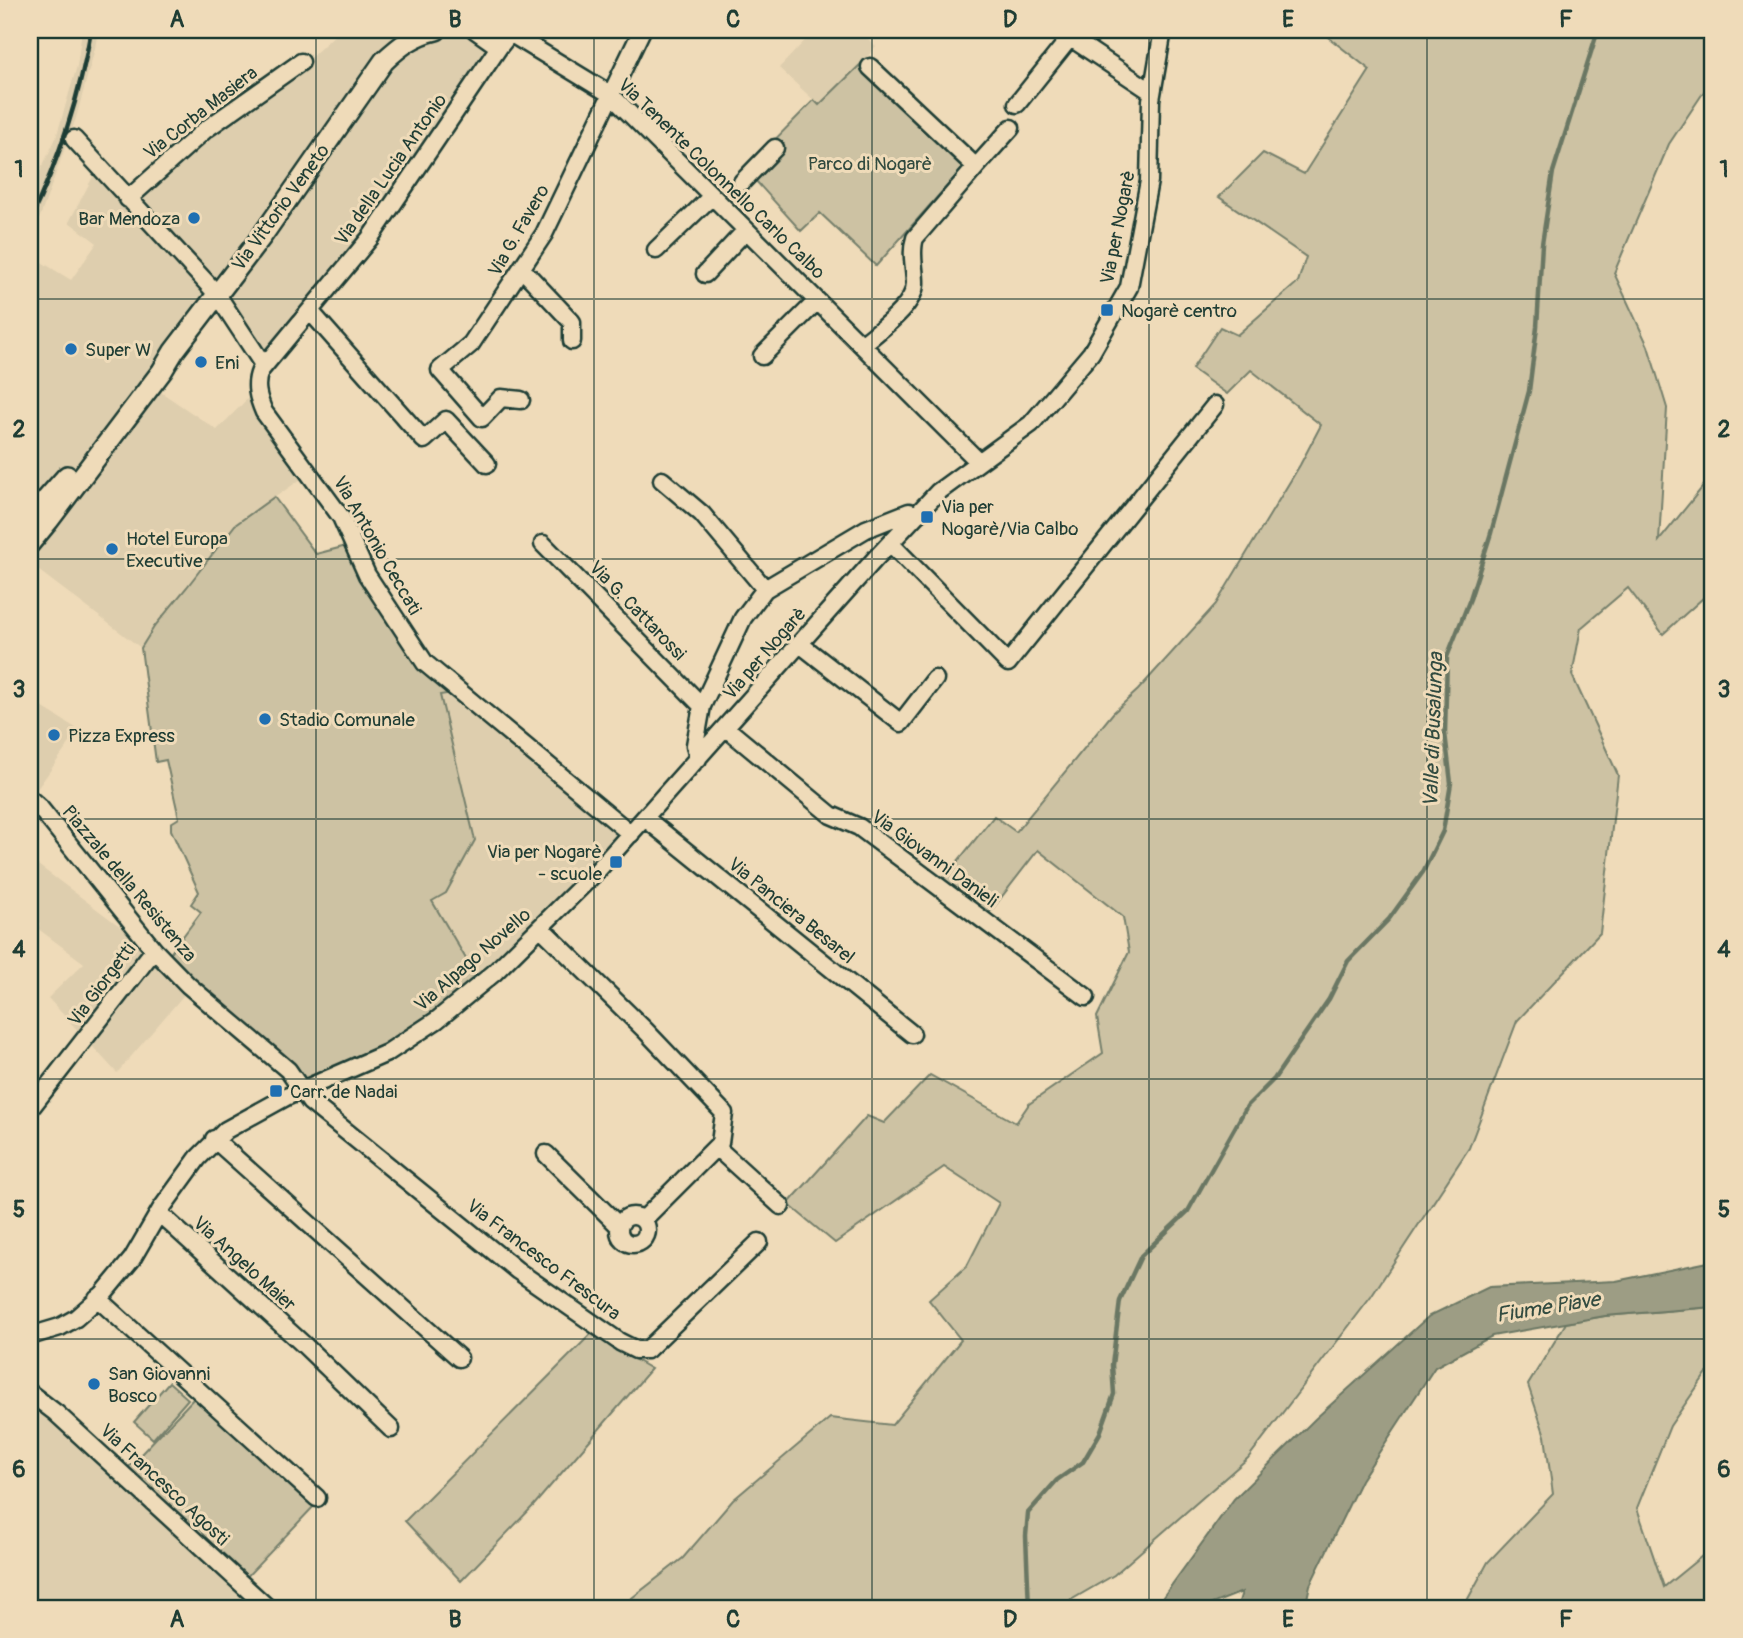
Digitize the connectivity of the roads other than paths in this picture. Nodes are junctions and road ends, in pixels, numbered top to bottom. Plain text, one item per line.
1 (396, 30) edge
2 (426, 30) edge
3 (475, 30) edge
4 (642, 30) edge
5 (1163, 30) edge
6 (1064, 34) edge
7 (499, 47) junction
8 (384, 61) junction
9 (301, 62) dead end
10 (870, 66) dead end
11 (1152, 92) junction
12 (610, 94) junction
13 (1017, 104) dead end
14 (1011, 128) dead end
15 (74, 139) dead end
16 (775, 148) dead end
17 (976, 167) junction
18 (742, 182) dead end
19 (712, 196) junction
20 (128, 199) junction
21 (746, 230) junction
22 (656, 250) dead end
23 (522, 269) junction
24 (705, 274) dead end
25 (216, 293) junction
26 (817, 301) junction
27 (310, 311) junction
28 (572, 341) dead end
29 (862, 345) junction
30 (174, 351) junction
31 (762, 356) dead end
32 (264, 366) junction
33 (521, 400) dead end
34 (1215, 405) dead end
35 (979, 462) junction
36 (487, 464) dead end
37 (662, 480) dead end
38 (918, 514) junction
39 (30, 518) edge
40 (30, 542) edge
41 (890, 543) junction
42 (543, 544) dead end
43 (765, 589) junction
44 (800, 644) junction
45 (934, 678) dead end
46 (702, 706) junction
47 (726, 728) junction
48 (698, 759) junction
49 (35, 804) edge
50 (645, 818) junction
51 (631, 834) junction
52 (597, 871) joint
53 (541, 928) junction
54 (154, 950) junction
55 (1086, 996) dead end
56 (912, 1034) dead end
57 (301, 1091) junction
58 (30, 1110) edge
59 (214, 1139) junction
60 (716, 1147) junction
61 (547, 1154) dead end
62 (781, 1206) dead end
63 (159, 1213) junction
64 (643, 1220) junction
65 (619, 1226) junction
66 (759, 1242) dead end
67 (97, 1298) junction
68 (30, 1336) edge
69 (459, 1359) dead end
70 (30, 1394) edge
71 (391, 1429) dead end
72 (317, 1498) dead end
73 (268, 1608) edge

1 - 8 main road, Via Vittorio Veneto
2 - 8 main road, Via Vittorio Veneto
3 - 7 street
4 - 12 street, Via G. Favero
5 - 11 street, Via per Nogarè
6 - 11 street
6 - 13 street
7 - 12 street, Via Tenente Colonnello Carlo Calbo
7 - 27 street, Via della Lucia Antonio
8 - 25 main road, Via Vittorio Veneto
9 - 20 street, Via Corba Masiera
10 - 17 street
11 - 35 street, Via per Nogarè
12 - 19 street, Via Tenente Colonnello Carlo Calbo
12 - 23 street, Via G. Favero
14 - 17 street
15 - 20 street
16 - 18 street, Via Tenente Colonnello Carlo Calbo
17 - 29 street
19 - 21 street, Via Tenente Colonnello Carlo Calbo
19 - 22 street
20 - 25 street
21 - 24 street
21 - 26 street, Via Tenente Colonnello Carlo Calbo
23 - 28 street
23 - 33 street, Via G. Favero
25 - 30 main road, Via Vittorio Veneto
25 - 32 street
26 - 29 street, Via Tenente Colonnello Carlo Calbo
26 - 31 street
27 - 32 street, Via della Lucia Antonio
27 - 36 street
29 - 35 street, Via Tenente Colonnello Carlo Calbo
30 - 39 main road, Via Vittorio Veneto
30 - 40 main road, Via Vittorio Veneto
32 - 51 street, Via Antonio Ceccati
34 - 41 street
35 - 38 street, Via per Nogarè
37 - 43 street
38 - 41 street, Via per Nogarè
38 - 43 street, Via per Nogarè
41 - 44 street, Via per Nogarè
42 - 46 street, Via G. Cattarossi
43 - 46 street, Via per Nogarè
44 - 45 street
44 - 47 street, Via per Nogarè
46 - 48 street, Via per Nogarè
47 - 48 street, Via per Nogarè
47 - 55 street, Via Giovanni Danieli
48 - 50 street, Via per Nogarè
49 - 54 street, Piazzale della Resistenza
50 - 51 street, Via per Nogarè
50 - 56 street, Via Panciera Besarel
51 - 52 street, Via per Nogarè
52 - 53 street, Via Alpago Novello
53 - 57 street, Via Alpago Novello
53 - 60 street
54 - 57 street, Piazzale della Resistenza
54 - 58 street, Via Giorgetti
57 - 59 street, Via Alpago Novello
57 - 66 street, Via Francesco Frescura
59 - 63 street, Via Alpago Novello
59 - 69 street
60 - 62 street
60 - 64 street
61 - 65 street
63 - 67 street, Via Alpago Novello
63 - 71 street, Via Angelo Maier
64 - 65 street
64 - 65 street
67 - 68 street, Via Alpago Novello
67 - 72 street
70 - 73 street, Via Francesco Agosti

